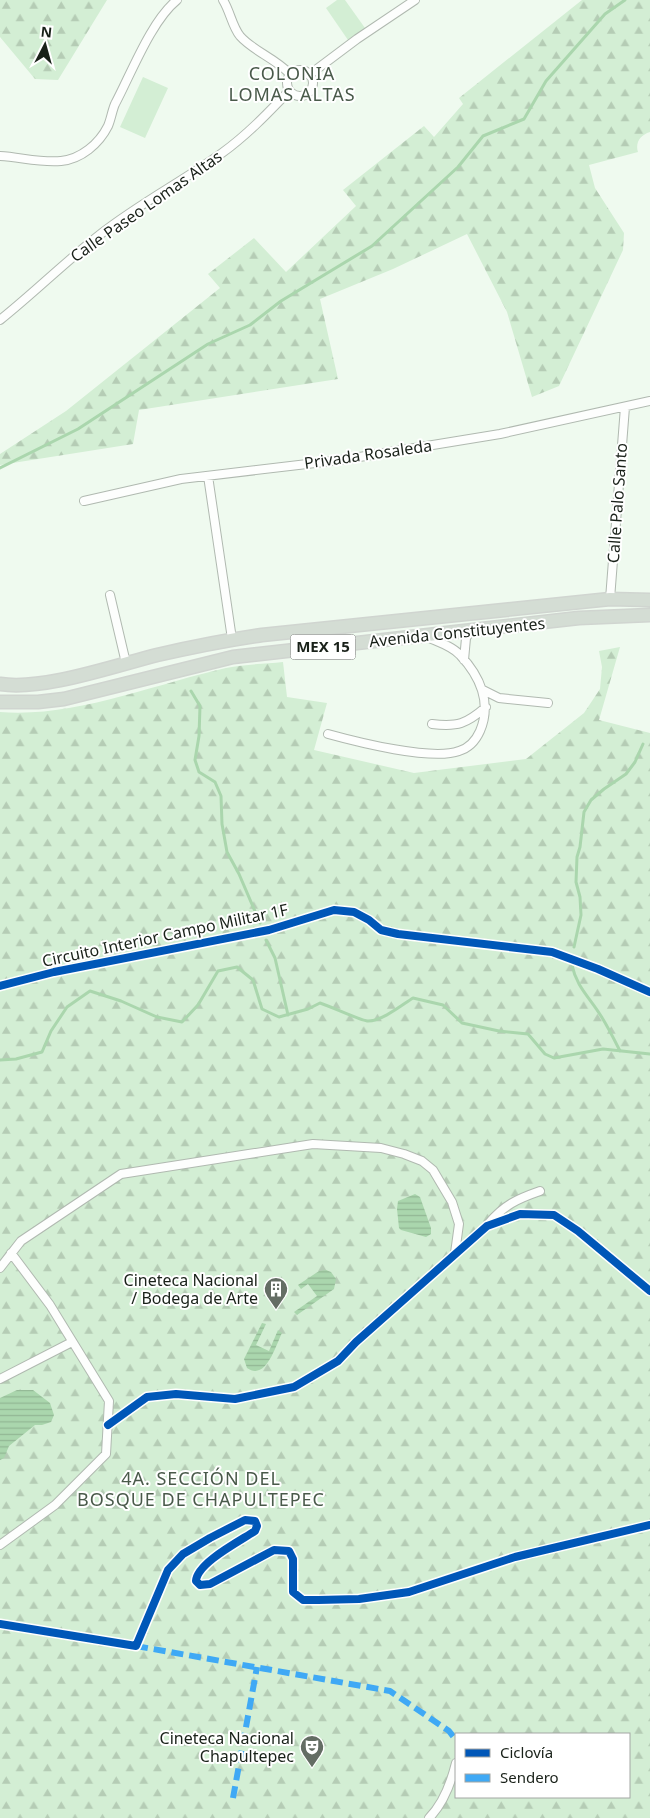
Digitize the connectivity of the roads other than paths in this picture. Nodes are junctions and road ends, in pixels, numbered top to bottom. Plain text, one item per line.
1 (177, 0) edge
2 (223, 0) edge
3 (415, 0) edge
4 (290, 74) junction
5 (309, 75) junction
6 (289, 91) junction
7 (0, 156) edge
8 (0, 320) edge
9 (650, 401) edge
10 (624, 407) junction
11 (208, 476) junction
12 (84, 501) dead end
13 (110, 595) dead end
14 (610, 599) junction
15 (650, 600) edge
16 (650, 615) edge
17 (470, 630) junction
18 (422, 636) junction
19 (232, 639) junction
20 (464, 660) junction
21 (126, 663) junction
22 (0, 684) edge
23 (483, 690) junction
24 (0, 702) edge
25 (548, 703) dead end
26 (486, 706) junction
27 (432, 724) dead end
28 (328, 734) dead end
29 (0, 986) edge
30 (650, 992) edge
31 (540, 1191) dead end
32 (487, 1226) junction
33 (12, 1253) junction
34 (455, 1253) junction
35 (0, 1268) edge
36 (650, 1291) edge
37 (72, 1342) junction
38 (0, 1379) edge
39 (108, 1425) junction
40 (650, 1525) edge
41 (0, 1545) edge
42 (0, 1624) edge
43 (455, 1767) edge
44 (429, 1818) edge

1 - 7 street
2 - 4 street
3 - 5 street
4 - 5 street
4 - 6 street
5 - 6 street
6 - 8 street, Calle Paseo Lomas Altas
9 - 10 street, Privada Rosaleda
10 - 11 street, Privada Rosaleda
10 - 14 street, Calle Palo Santo
11 - 12 street, Privada Rosaleda
11 - 19 street
13 - 21 street
14 - 15 highway, Avenida Constituyentes / MEX 15
14 - 19 highway, Avenida Constituyentes / MEX 15
16 - 17 highway, Avenida Constituyentes / MEX 15
17 - 18 highway, Avenida Constituyentes / MEX 15
17 - 20 street
18 - 20 street
18 - 24 highway, Avenida Constituyentes / MEX 15
19 - 21 highway, Avenida Constituyentes / MEX 15
20 - 23 street
21 - 22 highway, Avenida Constituyentes / MEX 15
23 - 25 street
23 - 26 street
26 - 27 street
26 - 28 street
29 - 30 street, Circuito Interior Campo Militar 1F
31 - 32 street
32 - 34 street
32 - 36 street
33 - 34 street
33 - 35 street
33 - 37 street
34 - 39 street
37 - 38 street
37 - 39 street
39 - 41 street
40 - 42 street
43 - 44 street

